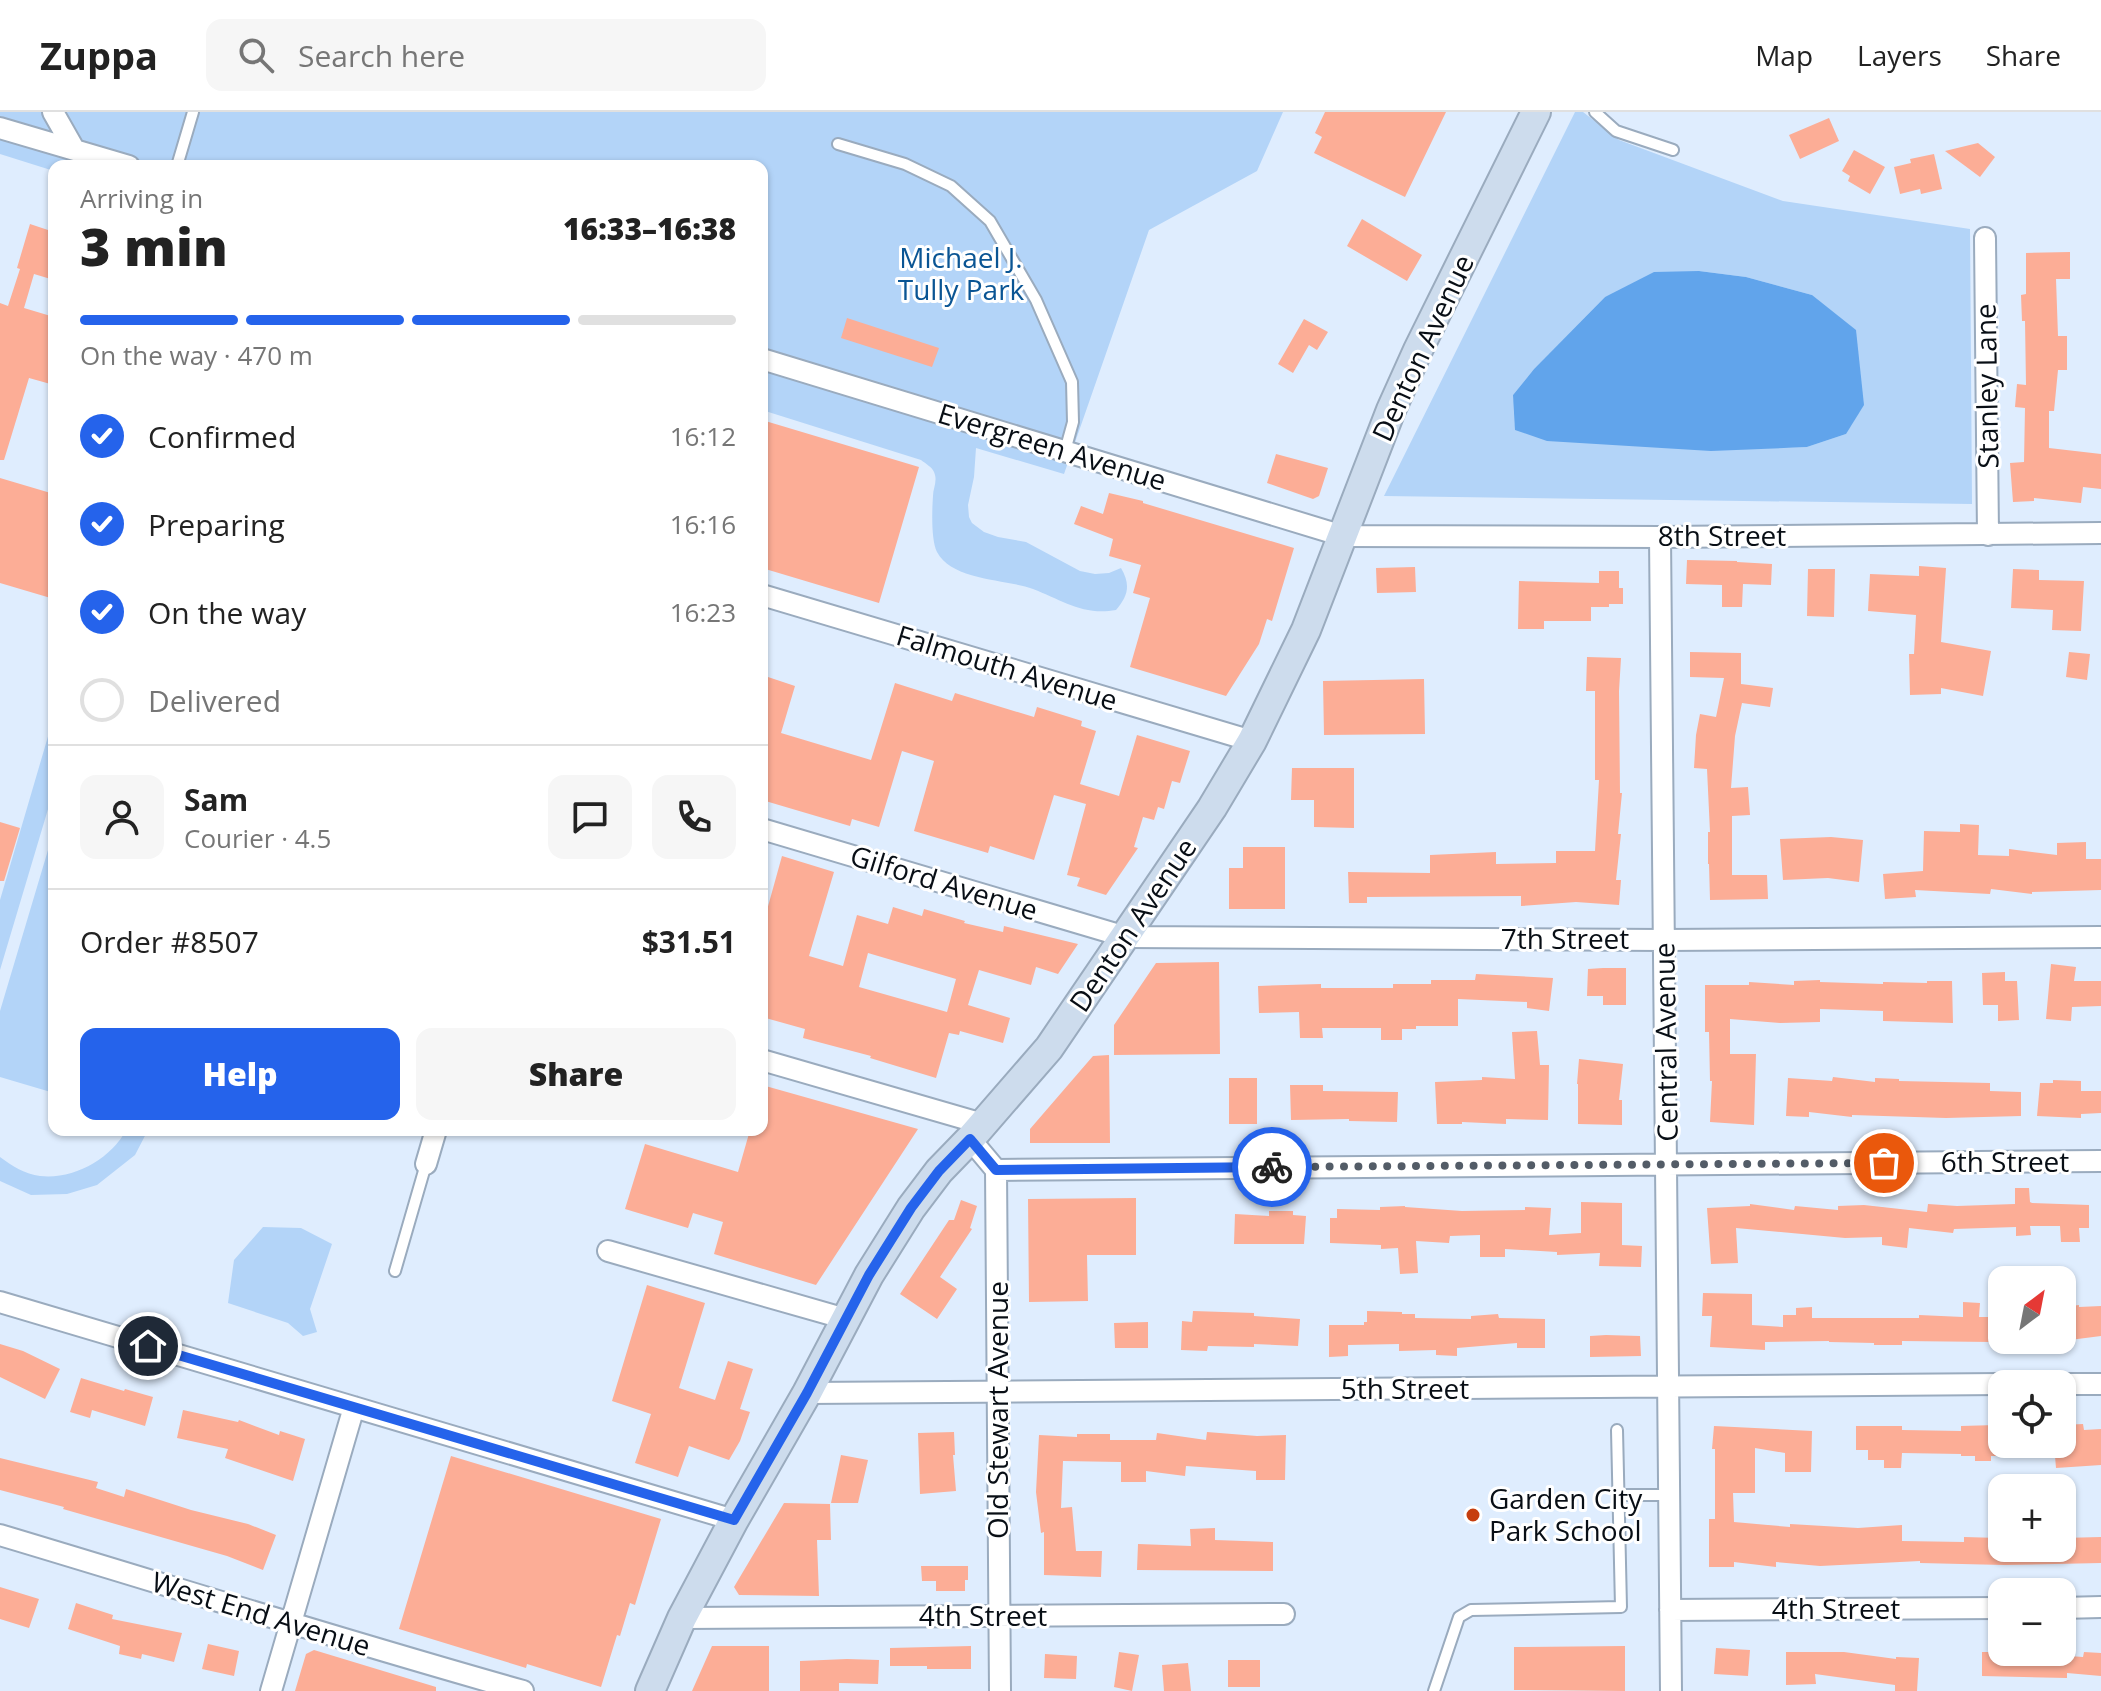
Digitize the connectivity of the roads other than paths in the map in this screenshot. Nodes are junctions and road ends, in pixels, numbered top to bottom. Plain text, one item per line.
1 (53, 112) edge
2 (193, 112) edge
3 (1536, 112) edge
4 (1595, 112) edge
5 (0, 128) edge
6 (838, 144) dead end
7 (74, 149) junction
8 (1673, 150) dead end
9 (110, 160) edge
10 (179, 160) edge
11 (1985, 238) dead end
12 (768, 361) edge
13 (1065, 451) junction
14 (2101, 533) edge
15 (1988, 535) junction
16 (1343, 536) junction
17 (1660, 537) junction
18 (768, 597) edge
19 (1252, 741) junction
20 (768, 831) edge
21 (1126, 937) junction
22 (2101, 937) edge
23 (1665, 940) junction
24 (768, 1062) edge
25 (976, 1131) junction
26 (434, 1136) edge
27 (2101, 1161) edge
28 (426, 1164) joint
29 (1667, 1165) junction
30 (996, 1170) junction
31 (608, 1251) dead end
32 (395, 1271) dead end
33 (0, 1302) edge
34 (846, 1319) junction
35 (1988, 1384) edge
36 (2076, 1384) edge
37 (2101, 1384) edge
38 (1668, 1387) junction
39 (998, 1391) junction
40 (807, 1393) junction
41 (354, 1407) junction
42 (1617, 1430) dead end
43 (1618, 1495) junction
44 (1669, 1495) junction
45 (734, 1520) junction
46 (0, 1535) edge
47 (2101, 1607) edge
48 (1988, 1608) edge
49 (2076, 1608) edge
50 (1670, 1610) junction
51 (1284, 1614) dead end
52 (999, 1616) junction
53 (682, 1618) junction
54 (291, 1622) junction
55 (271, 1691) edge
56 (523, 1691) edge
57 (650, 1691) edge
58 (1000, 1691) edge
59 (1434, 1691) edge
60 (1671, 1691) edge

1 - 7 street
2 - 10 lane
3 - 16 main road, Denton Avenue
4 - 8 lane
5 - 7 street
6 - 13 lane
7 - 9 street
11 - 15 street, Stanley Lane
12 - 13 street, Evergreen Avenue
13 - 16 street, Evergreen Avenue
14 - 15 street, 8th Street
15 - 17 street, 8th Street
16 - 17 street, 8th Street
16 - 19 main road, Denton Avenue
17 - 23 street, Central Avenue
18 - 19 street, Falmouth Avenue
19 - 21 main road, Denton Avenue
20 - 21 street, Gilford Avenue
21 - 23 street, 7th Street
21 - 25 main road, Denton Avenue
22 - 23 street, 7th Street
23 - 29 street, Central Avenue
24 - 25 street
25 - 30 street
25 - 34 main road, Denton Avenue
26 - 28 street
27 - 29 street, 6th Street
28 - 32 lane
29 - 30 street, 6th Street
29 - 38 street, Central Avenue
30 - 39 street, Old Stewart Avenue
31 - 34 street
33 - 41 street
34 - 40 main road, Denton Avenue
35 - 38 street, 5th Street
36 - 37 street
38 - 39 street, 5th Street
38 - 44 street, Central Avenue
39 - 40 street, 5th Street
39 - 52 street, Old Stewart Avenue
40 - 45 main road, Denton Avenue
41 - 45 street
41 - 54 street
42 - 43 lane
43 - 44 lane
43 - 59 lane
44 - 50 street, Central Avenue
45 - 53 main road, Denton Avenue
46 - 54 street, West End Avenue
47 - 49 street
48 - 50 street, 4th Street
50 - 60 street, Central Avenue
51 - 52 street, 4th Street
52 - 53 street, 4th Street
52 - 58 street, Old Stewart Avenue
53 - 57 main road, Denton Avenue
54 - 55 street
54 - 56 street, West End Avenue

